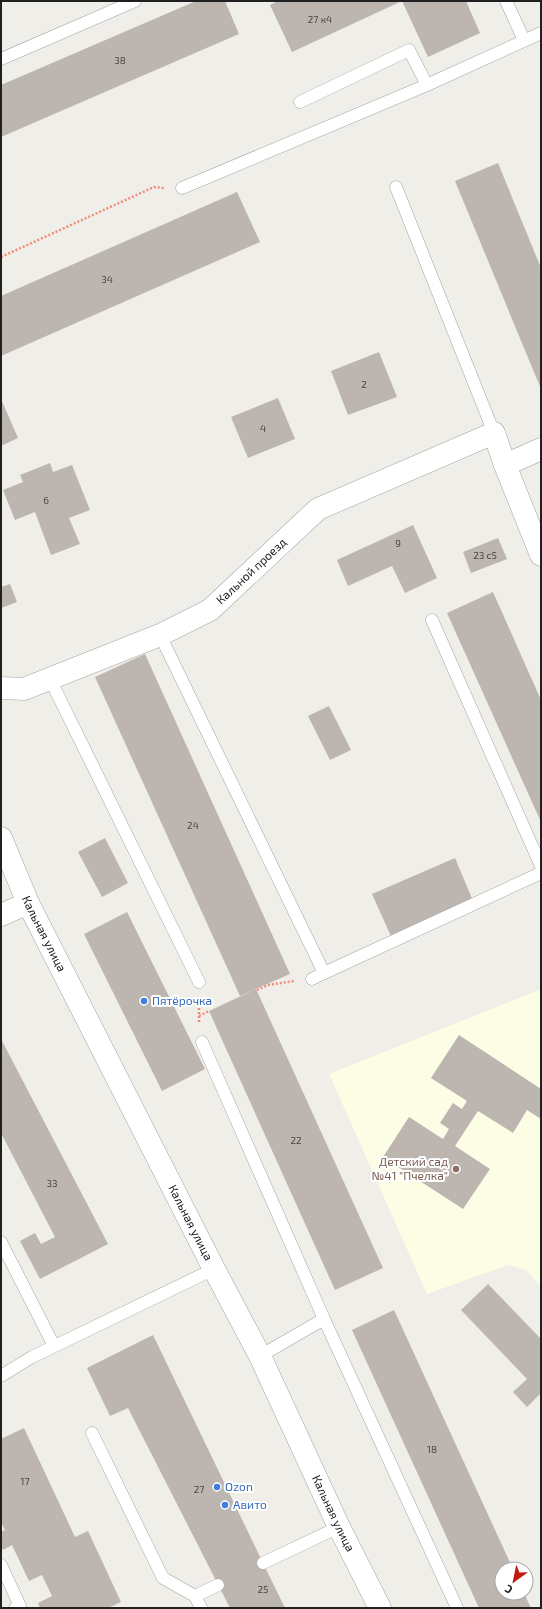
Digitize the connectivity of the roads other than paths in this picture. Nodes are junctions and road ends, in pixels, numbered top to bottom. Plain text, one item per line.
1 (135, 1) edge
2 (506, 1) edge
3 (541, 32) edge
4 (524, 40) junction
5 (1, 59) edge
6 (427, 85) junction
7 (300, 102) dead end
8 (396, 187) dead end
9 (182, 188) road end
10 (494, 433) junction
11 (541, 449) edge
12 (505, 466) junction
13 (541, 555) edge
14 (432, 620) dead end
15 (160, 635) junction
16 (50, 679) junction
17 (1, 688) edge
18 (1, 838) edge
19 (541, 866) edge
20 (541, 873) edge
21 (28, 903) junction
22 (1, 915) edge
23 (324, 973) junction
24 (312, 979) road end
25 (199, 982) road end
26 (202, 1042) road end
27 (1, 1242) edge
28 (214, 1268) junction
29 (324, 1319) junction
30 (54, 1346) junction
31 (260, 1356) junction
32 (1, 1376) edge
33 (92, 1433) dead end
34 (339, 1527) junction
35 (263, 1563) dead end
36 (1, 1564) edge
37 (218, 1585) dead end
38 (195, 1596) junction
39 (15, 1608) edge
40 (201, 1608) edge
41 (380, 1608) edge
42 (457, 1608) edge

1 - 5 lane
2 - 4 lane
3 - 4 lane
4 - 6 lane
6 - 7 lane
6 - 9 lane
8 - 10 lane
10 - 12 street
10 - 15 street, Кальной проезд
11 - 12 street
12 - 13 street
14 - 19 lane
15 - 16 street, Кальной проезд
15 - 23 lane
16 - 17 street, Кальной проезд
16 - 25 lane
18 - 21 street, Кальная улица
20 - 23 lane
21 - 22 street
21 - 28 street, Кальная улица
23 - 24 lane
26 - 29 lane
27 - 30 lane
28 - 30 lane
28 - 31 street, Кальная улица
29 - 31 lane
29 - 42 lane
30 - 32 lane
31 - 34 street, Кальная улица
33 - 38 lane
34 - 35 lane
34 - 41 street, Кальная улица
36 - 39 lane
37 - 38 lane
38 - 40 lane

